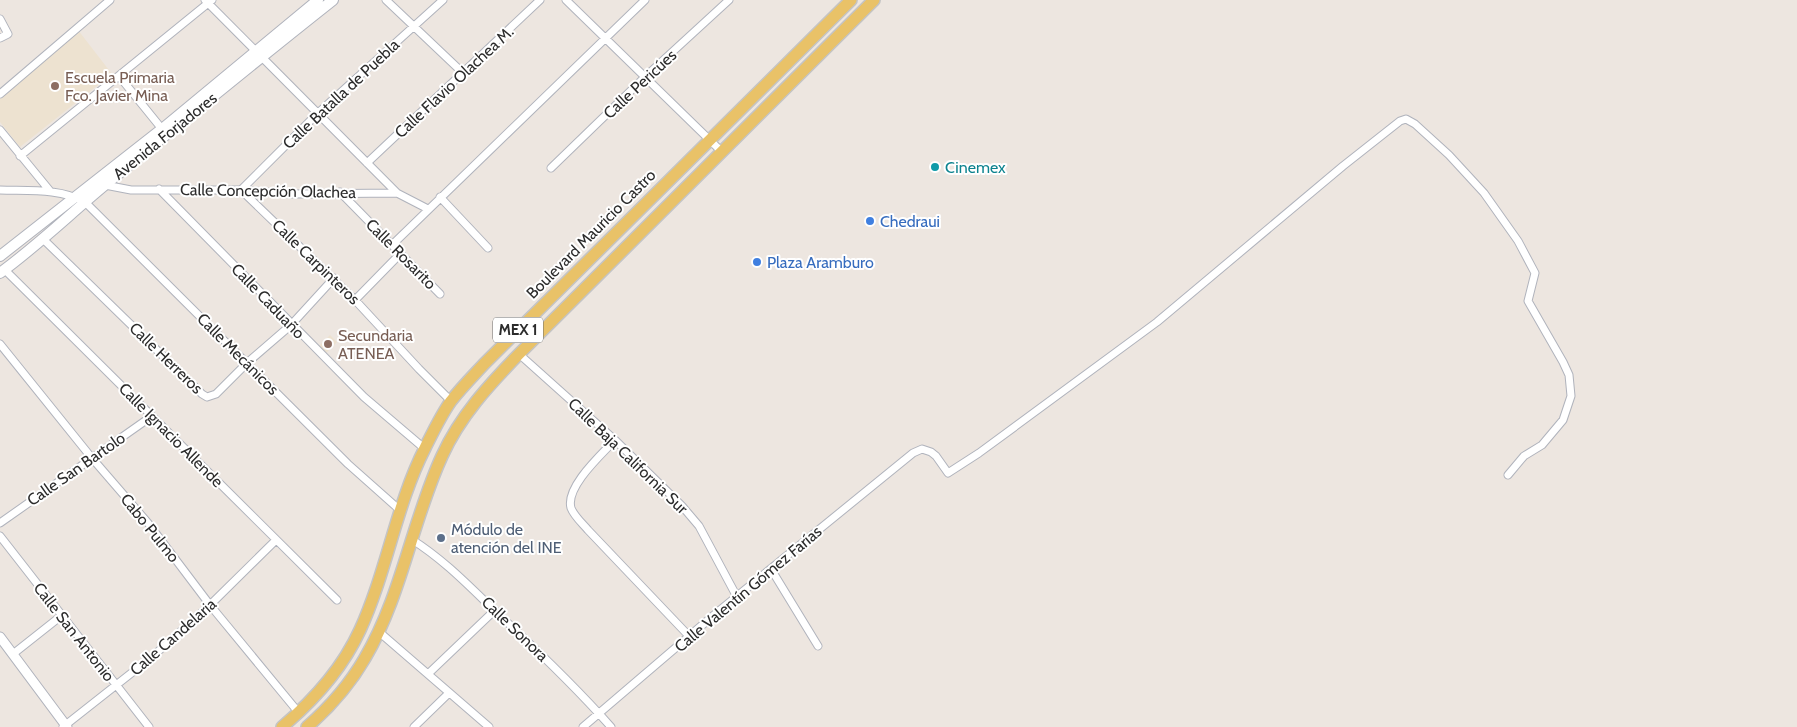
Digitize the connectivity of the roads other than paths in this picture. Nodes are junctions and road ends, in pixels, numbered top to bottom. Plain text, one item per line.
1 (110, 0) edge
2 (318, 0) edge
3 (333, 0) edge
4 (386, 0) edge
5 (443, 0) edge
6 (540, 0) edge
7 (566, 0) edge
8 (645, 0) edge
9 (728, 0) edge
10 (851, 0) edge
11 (874, 0) edge
12 (209, 1) edge
13 (0, 19) edge
14 (414, 26) junction
15 (0, 38) edge
16 (605, 38) junction
17 (259, 54) junction
18 (463, 73) junction
19 (119, 76) junction
20 (645, 77) junction
21 (0, 94) edge
22 (318, 113) junction
23 (162, 128) junction
24 (0, 130) edge
25 (709, 140) junction
26 (721, 151) junction
27 (20, 156) junction
28 (367, 163) junction
29 (551, 168) dead end
30 (105, 185) junction
31 (159, 189) junction
32 (0, 190) edge
33 (241, 190) junction
34 (50, 191) junction
35 (340, 192) junction
36 (397, 193) junction
37 (440, 197) junction
38 (81, 199) junction
39 (428, 209) junction
40 (43, 239) junction
41 (392, 245) junction
42 (488, 248) dead end
43 (1, 252) edge
44 (400, 254) junction
45 (2, 272) edge
46 (334, 278) junction
47 (440, 294) dead end
48 (551, 297) junction
49 (355, 300) junction
50 (292, 325) junction
51 (542, 331) junction
52 (0, 344) edge
53 (519, 354) junction
54 (247, 362) junction
55 (451, 401) junction
56 (152, 416) junction
57 (615, 440) junction
58 (425, 449) junction
59 (91, 457) junction
60 (1508, 474) dead end
61 (400, 511) junction
62 (0, 523) edge
63 (0, 536) edge
64 (412, 539) junction
65 (276, 540) junction
66 (771, 570) junction
67 (737, 596) junction
68 (337, 600) dead end
69 (210, 605) junction
70 (495, 610) junction
71 (61, 616) junction
72 (378, 631) junction
73 (689, 636) junction
74 (0, 637) edge
75 (818, 646) dead end
76 (13, 654) junction
77 (428, 674) junction
78 (116, 686) junction
79 (449, 693) junction
80 (299, 713) junction
81 (599, 713) junction
82 (65, 726) edge
83 (149, 727) edge
84 (282, 727) edge
85 (307, 727) edge
86 (414, 727) edge
87 (489, 727) edge
88 (583, 727) edge
89 (611, 727) edge

1 - 21 street
2 - 17 main road, Avenida Forjadores
3 - 17 main road, Avenida Forjadores
4 - 14 street
5 - 14 street, Calle Batalla de Puebla
6 - 18 street, Calle Flavio Olachea M.
7 - 16 street
8 - 16 street
9 - 20 street, Calle Pericúes
10 - 25 main road, Boulevard Mauricio Castro / MEX 1
11 - 26 main road, Boulevard Mauricio Castro / MEX 1
12 - 17 street
12 - 19 street
13 - 15 street
14 - 18 street
14 - 22 street, Calle Batalla de Puebla
16 - 20 street
16 - 37 street
17 - 22 street
17 - 23 main road, Avenida Forjadores
17 - 30 main road, Avenida Forjadores
18 - 28 street, Calle Flavio Olachea M.
19 - 23 street
19 - 27 street
20 - 25 street
20 - 29 street, Calle Pericúes
22 - 28 street
22 - 33 street, Calle Batalla de Puebla
23 - 38 main road, Avenida Forjadores
24 - 27 street
25 - 26 street
25 - 48 main road, Boulevard Mauricio Castro / MEX 1
26 - 51 main road, Boulevard Mauricio Castro / MEX 1
27 - 34 street
28 - 36 street
30 - 31 street, Calle Concepción Olachea
30 - 38 main road, Avenida Forjadores
31 - 33 street, Calle Concepción Olachea
31 - 50 street, Calle Caduaño
32 - 34 street
33 - 35 street, Calle Concepción Olachea
33 - 46 street, Calle Carpinteros
34 - 38 street
35 - 36 street, Calle Concepción Olachea
35 - 41 street, Calle Rosarito
36 - 39 street, Calle Concepción Olachea
37 - 39 street
37 - 42 street
38 - 40 main road, Avenida Forjadores
38 - 43 main road, Avenida Forjadores
38 - 54 street, Calle Mecánicos
39 - 41 street
40 - 45 main road, Avenida Forjadores
40 - 54 street, Calle Herreros
41 - 44 street, Calle Rosarito
44 - 47 street, Calle Rosarito
44 - 49 street
45 - 56 street, Calle Ignacio Allende
46 - 49 street, Calle Carpinteros
46 - 50 street, Calle Herreros
48 - 51 main road
48 - 55 main road, Boulevard Mauricio Castro / MEX 1
49 - 55 street, Calle Carpinteros
50 - 54 street, Calle Herreros
50 - 58 street, Calle Caduaño
51 - 53 main road, Boulevard Mauricio Castro / MEX 1
52 - 59 street, Cabo Pulmo
53 - 57 street, Calle Baja California Sur
53 - 64 main road, Boulevard Mauricio Castro / MEX 1
54 - 61 street, Calle Mecánicos
55 - 58 main road, Boulevard Mauricio Castro / MEX 1
56 - 59 street, Calle San Bartolo
56 - 65 street, Calle Ignacio Allende
57 - 67 street, Calle Baja California Sur
57 - 73 street
58 - 61 main road, Boulevard Mauricio Castro / MEX 1
59 - 62 street, Calle San Bartolo
59 - 69 street, Cabo Pulmo
60 - 66 street, Calle Valentín Gómez Farías
61 - 80 main road, Boulevard Mauricio Castro / MEX 1
63 - 71 street, Calle San Antonio
64 - 70 street, Calle Sonora
64 - 72 main road, Boulevard Mauricio Castro / MEX 1
65 - 68 street, Calle Ignacio Allende
65 - 69 street, Calle Candelaria
66 - 67 street, Calle Valentín Gómez Farías
66 - 75 street
67 - 73 street, Calle Valentín Gómez Farías
69 - 78 street, Calle Candelaria
69 - 80 street, Cabo Pulmo
70 - 77 street
70 - 81 street, Calle Sonora
71 - 76 street
71 - 78 street, Calle San Antonio
72 - 77 street
72 - 85 main road, Boulevard Mauricio Castro / MEX 1
73 - 81 street, Calle Valentín Gómez Farías
74 - 76 street
76 - 82 street
77 - 79 street
78 - 82 street, Calle Candelaria
78 - 83 street, Calle San Antonio
79 - 86 street
79 - 87 street
80 - 84 main road, Boulevard Mauricio Castro / MEX 1
81 - 88 street, Calle Valentín Gómez Farías
81 - 89 street, Calle Sonora

